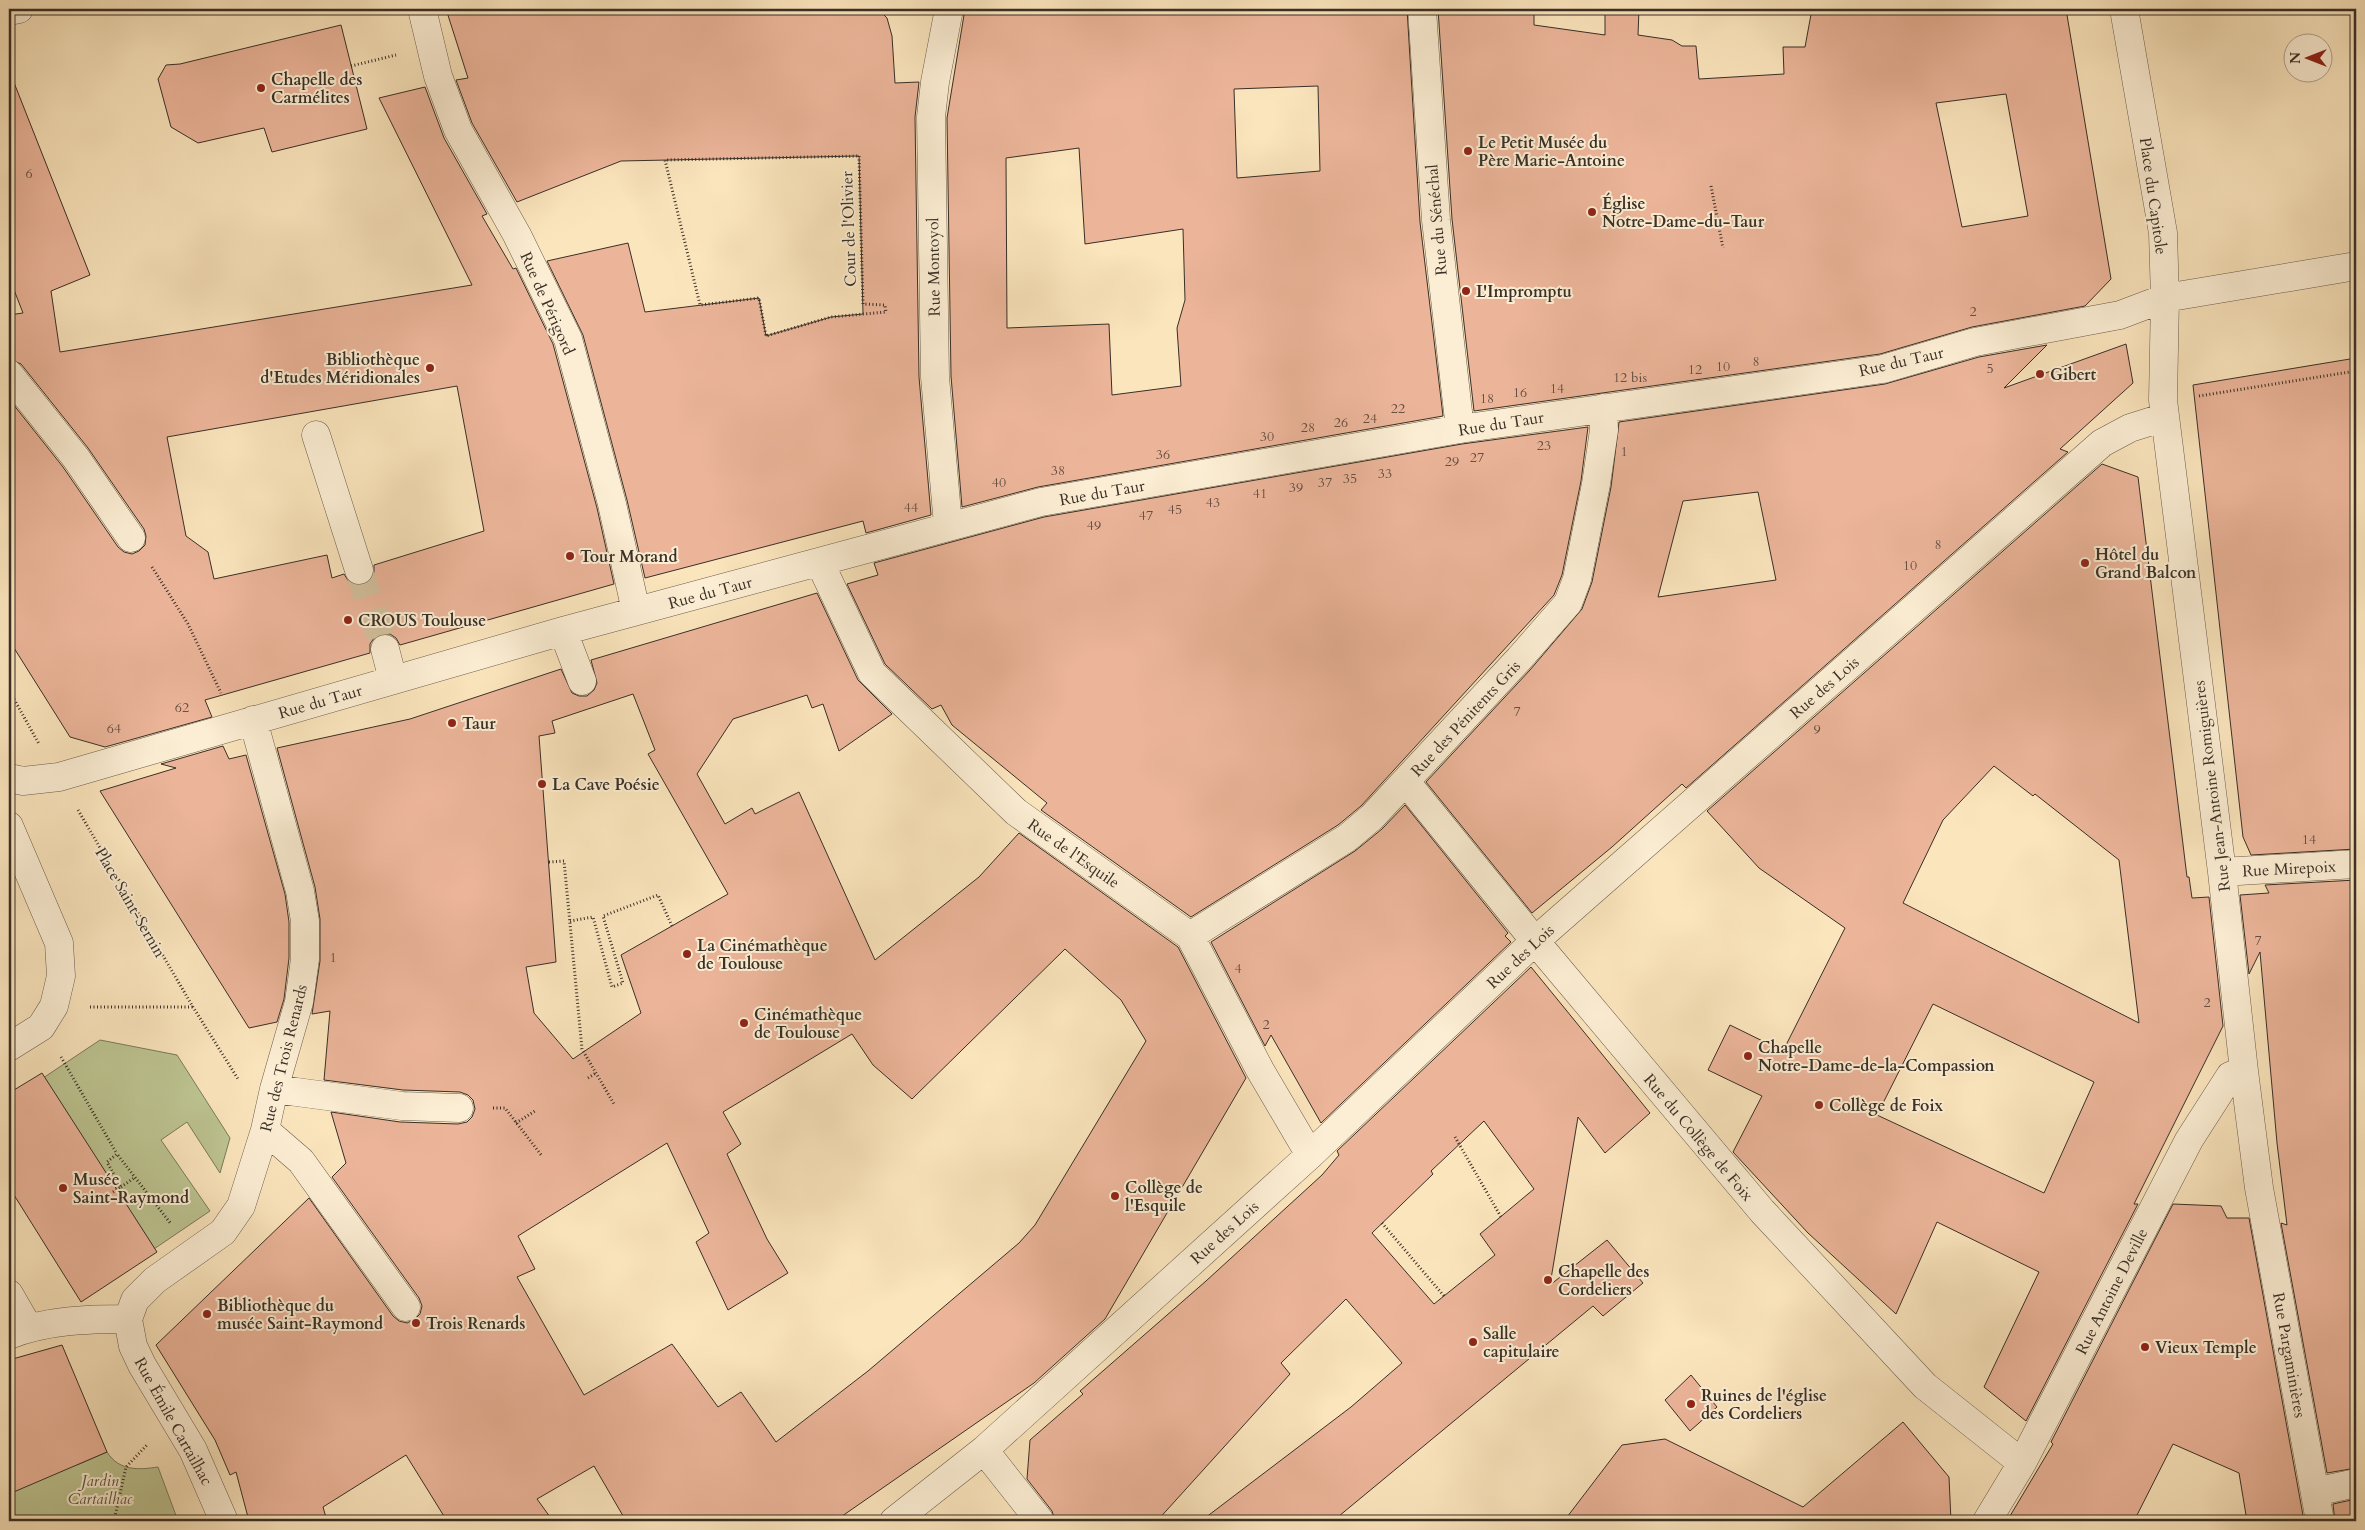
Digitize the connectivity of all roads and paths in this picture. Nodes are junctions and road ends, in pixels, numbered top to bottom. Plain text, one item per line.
1 (19, 9) edge
2 (422, 9) edge
3 (949, 9) edge
4 (1422, 9) edge
5 (2124, 9) edge
6 (9, 11) edge
7 (376, 60) dead end
8 (351, 66) dead end
9 (1711, 186) dead end
10 (1723, 248) dead end
11 (2356, 266) edge
12 (2165, 298) junction
13 (700, 305) joint
14 (2356, 371) edge
15 (9, 374) edge
16 (2162, 384) joint
17 (2195, 397) dead end
18 (1603, 408) junction
19 (2165, 417) junction
20 (1460, 430) junction
21 (316, 435) dead end
22 (948, 525) junction
23 (131, 538) joint
24 (820, 563) junction
25 (360, 570) tunnel mouth
26 (636, 611) junction
27 (563, 631) junction
28 (385, 649) tunnel mouth
29 (393, 680) junction
30 (582, 681) dead end
31 (218, 685) dead end
32 (9, 690) edge
33 (253, 720) junction
34 (58, 777) junction
35 (9, 778) edge
36 (1406, 782) junction
37 (9, 826) edge
38 (549, 862) dead end
39 (2356, 864) edge
40 (2222, 872) junction
41 (570, 921) junction
42 (672, 926) dead end
43 (1190, 936) junction
44 (1535, 942) junction
45 (193, 1007) junction
46 (48, 1017) junction
47 (9, 1047) edge
48 (2244, 1071) junction
49 (596, 1073) junction
50 (588, 1078) dead end
51 (274, 1089) junction
52 (614, 1104) dead end
53 (459, 1108) joint
54 (536, 1111) dead end
55 (516, 1123) junction
56 (265, 1130) junction
57 (1455, 1137) dead end
58 (117, 1154) junction
59 (1310, 1155) junction
60 (542, 1156) dead end
61 (134, 1178) junction
62 (121, 1187) junction
63 (2259, 1188) joint
64 (113, 1192) dead end
65 (1500, 1217) dead end
66 (1382, 1223) dead end
67 (171, 1225) dead end
68 (9, 1294) edge
69 (1444, 1296) dead end
70 (406, 1307) dead end
71 (128, 1319) junction
72 (19, 1331) edge
73 (152, 1441) dead end
74 (984, 1450) junction
75 (2022, 1463) junction
76 (2356, 1483) edge
77 (2315, 1492) junction
78 (114, 1521) edge
79 (224, 1521) edge
80 (894, 1521) edge
81 (1040, 1521) edge
82 (1987, 1521) edge
83 (2320, 1521) edge

1 - 6 street
2 - 26 street, Rue de Périgord
3 - 22 street, Rue Montoyol
4 - 20 street, Rue du Sénéchal
5 - 12 street, Place du Capitole
7 - 8 path
9 - 10 path
11 - 12 street, Rue du Taur
12 - 16 street, Place du Capitole
12 - 18 street, Rue du Taur
13 - 13 path, Cour de l'Olivier
14 - 17 path
15 - 23 street
16 - 19 street, Rue Jean-Antoine Romiguières
18 - 20 street, Rue du Taur
18 - 36 street, Rue des Pénitents Gris
19 - 40 street, Rue Jean-Antoine Romiguières
19 - 44 street, Rue des Lois
20 - 22 street, Rue du Taur
21 - 25 street
22 - 24 street, Rue du Taur
23 - 31 path
24 - 26 street, Rue du Taur
24 - 43 street, Rue de l'Esquile
26 - 27 street, Rue du Taur
27 - 29 street, Rue du Taur
27 - 30 street
28 - 29 street
29 - 33 street, Rue du Taur
32 - 34 path, Place Saint-Sernin
33 - 34 street, Rue du Taur
33 - 51 street, Rue des Trois Renards
34 - 35 street, Rue du Taur
34 - 45 path, Place Saint-Sernin
36 - 43 street, Rue des Pénitents Gris
36 - 44 street, Rue du Collège de Foix
37 - 46 street
38 - 41 path
39 - 40 street, Rue Mirepoix
40 - 48 street, Rue Jean-Antoine Romiguières
41 - 42 path
41 - 49 path
43 - 59 street, Rue de l'Esquile
44 - 59 street, Rue des Lois
44 - 75 street, Rue du Collège de Foix
45 - 46 path
45 - 51 path, Place Saint-Sernin
46 - 47 street
46 - 58 path
48 - 63 street, Rue Jean-Antoine Romiguières
48 - 75 street, Rue Antoine Deville
49 - 50 path
49 - 52 path
51 - 53 street
51 - 56 street, Rue des Trois Renards
53 - 55 path
54 - 55 path
55 - 60 path
56 - 70 street
56 - 71 street, Rue des Trois Renards
57 - 65 path
58 - 61 path
58 - 62 path
59 - 74 street, Rue des Lois
61 - 62 path
61 - 67 path
62 - 64 path
63 - 77 street, Rue Pargaminières
66 - 69 path
68 - 72 street
71 - 72 street
71 - 79 street, Rue Émile Cartailhac
73 - 78 path
74 - 80 street, Rue des Lois
74 - 81 street
75 - 82 street, Rue Antoine Deville
76 - 77 street
77 - 83 street, Rue Pargaminières

